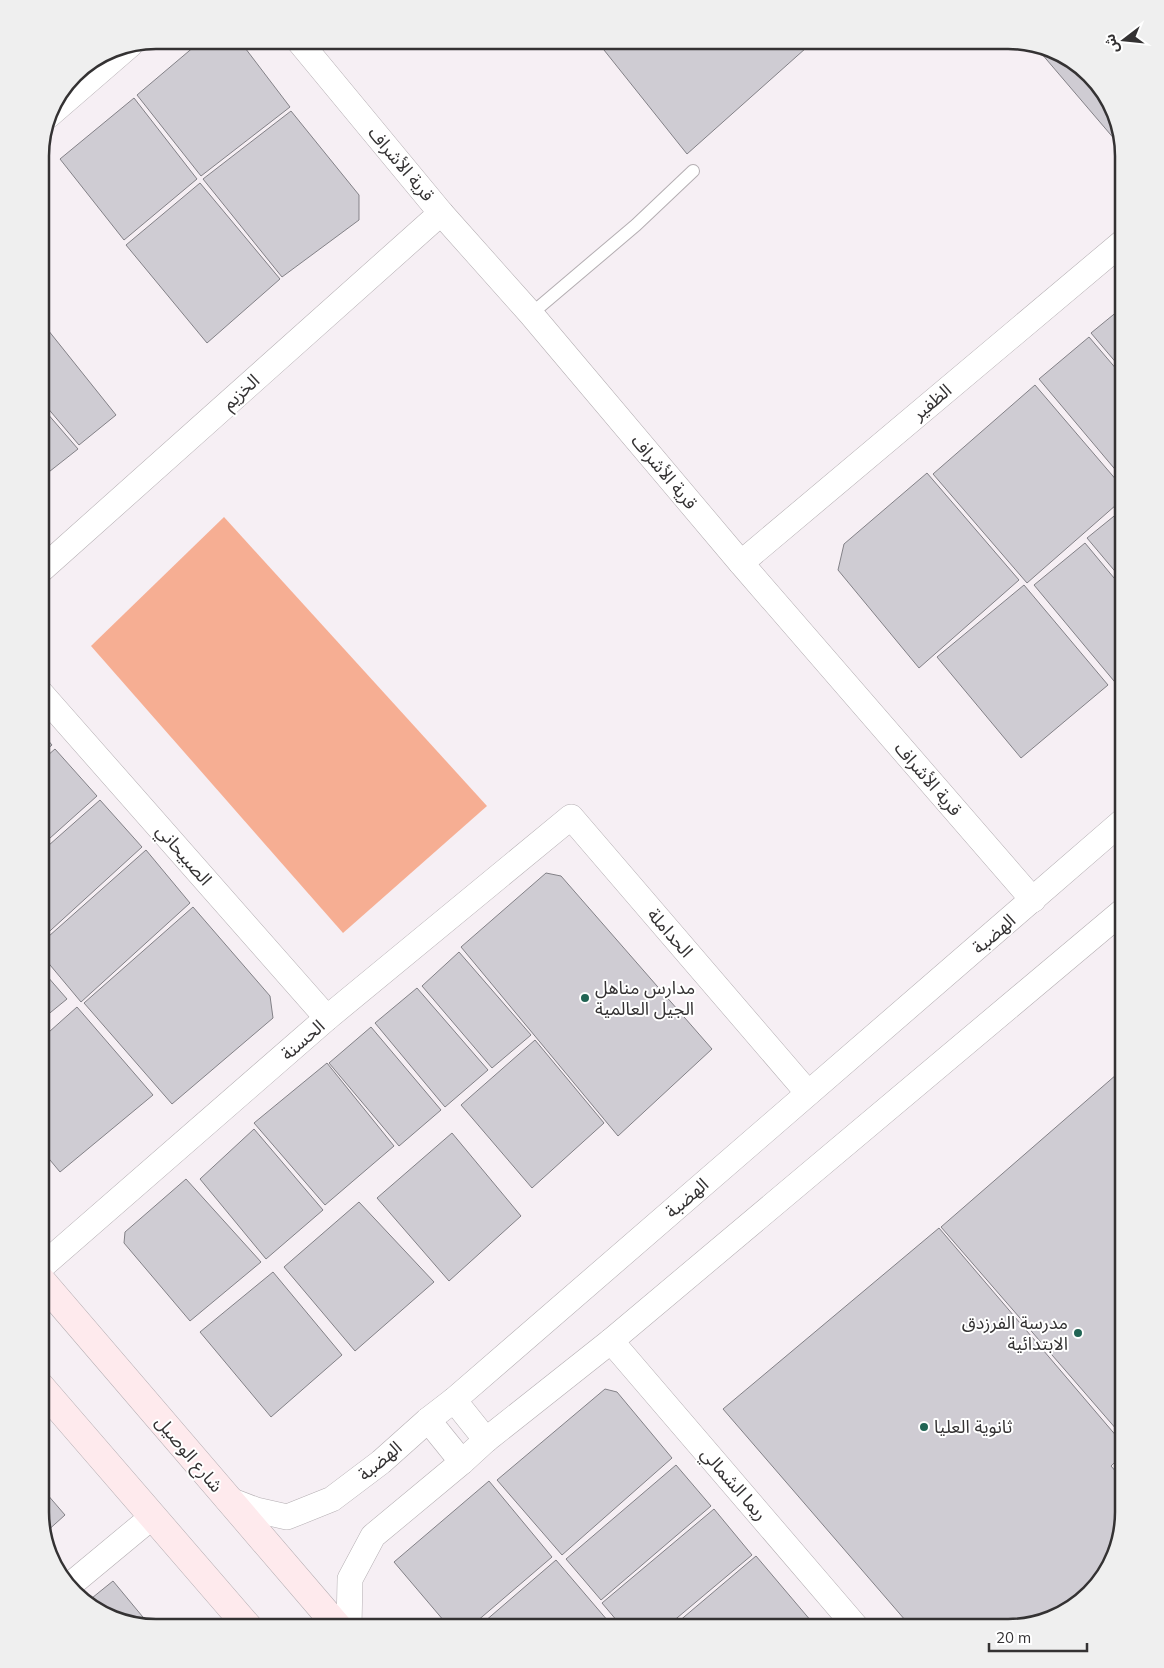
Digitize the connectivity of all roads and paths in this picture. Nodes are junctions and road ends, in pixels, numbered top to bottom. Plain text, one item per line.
1 (305, 49) edge
2 (118, 56) edge
3 (63, 103) edge
4 (694, 171) dead end
5 (441, 213) junction
6 (1115, 249) edge
7 (531, 314) junction
8 (49, 563) edge
9 (740, 563) junction
10 (49, 702) edge
11 (570, 817) joint
12 (1115, 828) edge
13 (1033, 900) junction
14 (1115, 918) edge
15 (327, 1018) junction
16 (808, 1093) junction
17 (49, 1260) edge
18 (49, 1290) edge
19 (611, 1341) junction
20 (49, 1397) edge
21 (454, 1400) junction
22 (428, 1420) junction
23 (486, 1440) junction
24 (462, 1462) junction
25 (227, 1499) junction
26 (152, 1517) junction
27 (74, 1582) edge
28 (241, 1619) edge
29 (331, 1619) edge
30 (348, 1619) edge
31 (849, 1619) edge

1 - 5 street, قرية الأشراف
2 - 3 street
4 - 7 lane
5 - 7 street, قرية الأشراف
5 - 8 street, الخزيم
6 - 9 street, الظفير
7 - 9 street, قرية الأشراف
9 - 13 street, قرية الأشراف
10 - 15 street, الصبيحاني
11 - 15 street, الحسنة
11 - 16 street, الحداملة
12 - 13 street, الهضبة
13 - 16 street, الهضبة
14 - 19 street
15 - 17 street, الحسنة
16 - 21 street, الهضبة
18 - 25 street, شارع الوصيل
19 - 23 street
19 - 31 street, ريما الشمالي
20 - 26 street
21 - 22 street, الهضبة
21 - 23 street
22 - 24 street
22 - 25 street, الهضبة
23 - 24 street
24 - 30 street
25 - 29 street, شارع الوصيل
26 - 27 street
26 - 28 street

